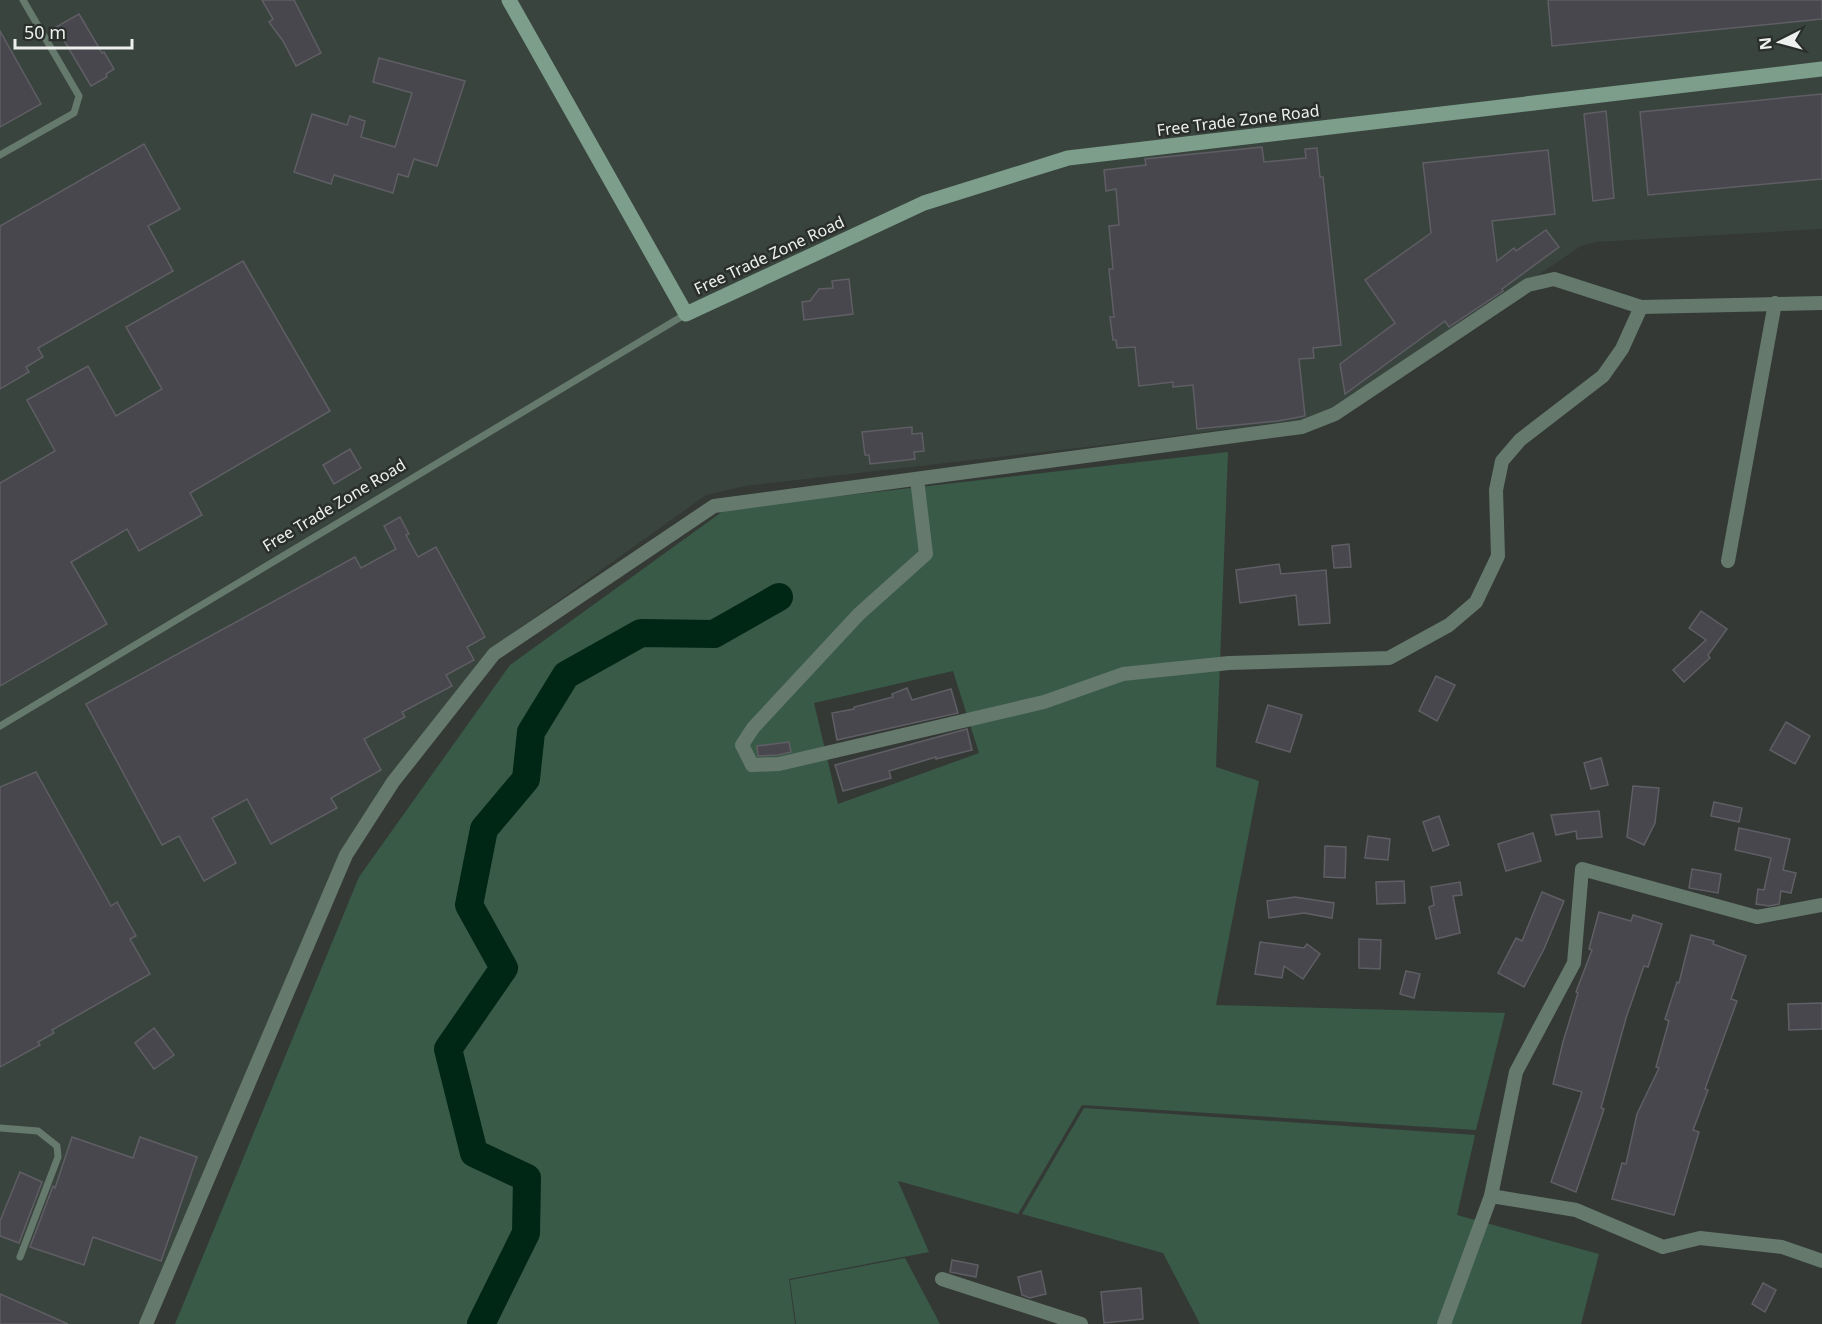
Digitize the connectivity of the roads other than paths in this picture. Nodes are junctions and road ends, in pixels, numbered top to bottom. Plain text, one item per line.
1 (23, 0) edge
2 (509, 0) edge
3 (1822, 69) edge
4 (0, 155) edge
5 (1775, 303) junction
6 (1822, 303) edge
7 (1641, 307) junction
8 (686, 314) junction
9 (917, 479) junction
10 (1728, 561) dead end
11 (0, 726) edge
12 (1822, 905) edge
13 (0, 1128) edge
14 (1491, 1196) junction
15 (20, 1257) dead end
16 (1822, 1261) edge
17 (942, 1279) dead end
18 (146, 1324) edge
19 (1081, 1324) edge
20 (1444, 1324) edge

1 - 4 lane
2 - 8 street, Free Trade Zone Road
3 - 8 street, Free Trade Zone Road
5 - 6 street
5 - 7 street
5 - 10 street
7 - 9 street
7 - 9 street
8 - 11 lane, Free Trade Zone Road
9 - 18 street
12 - 14 street
13 - 15 lane
14 - 16 street
14 - 20 street
17 - 19 street

